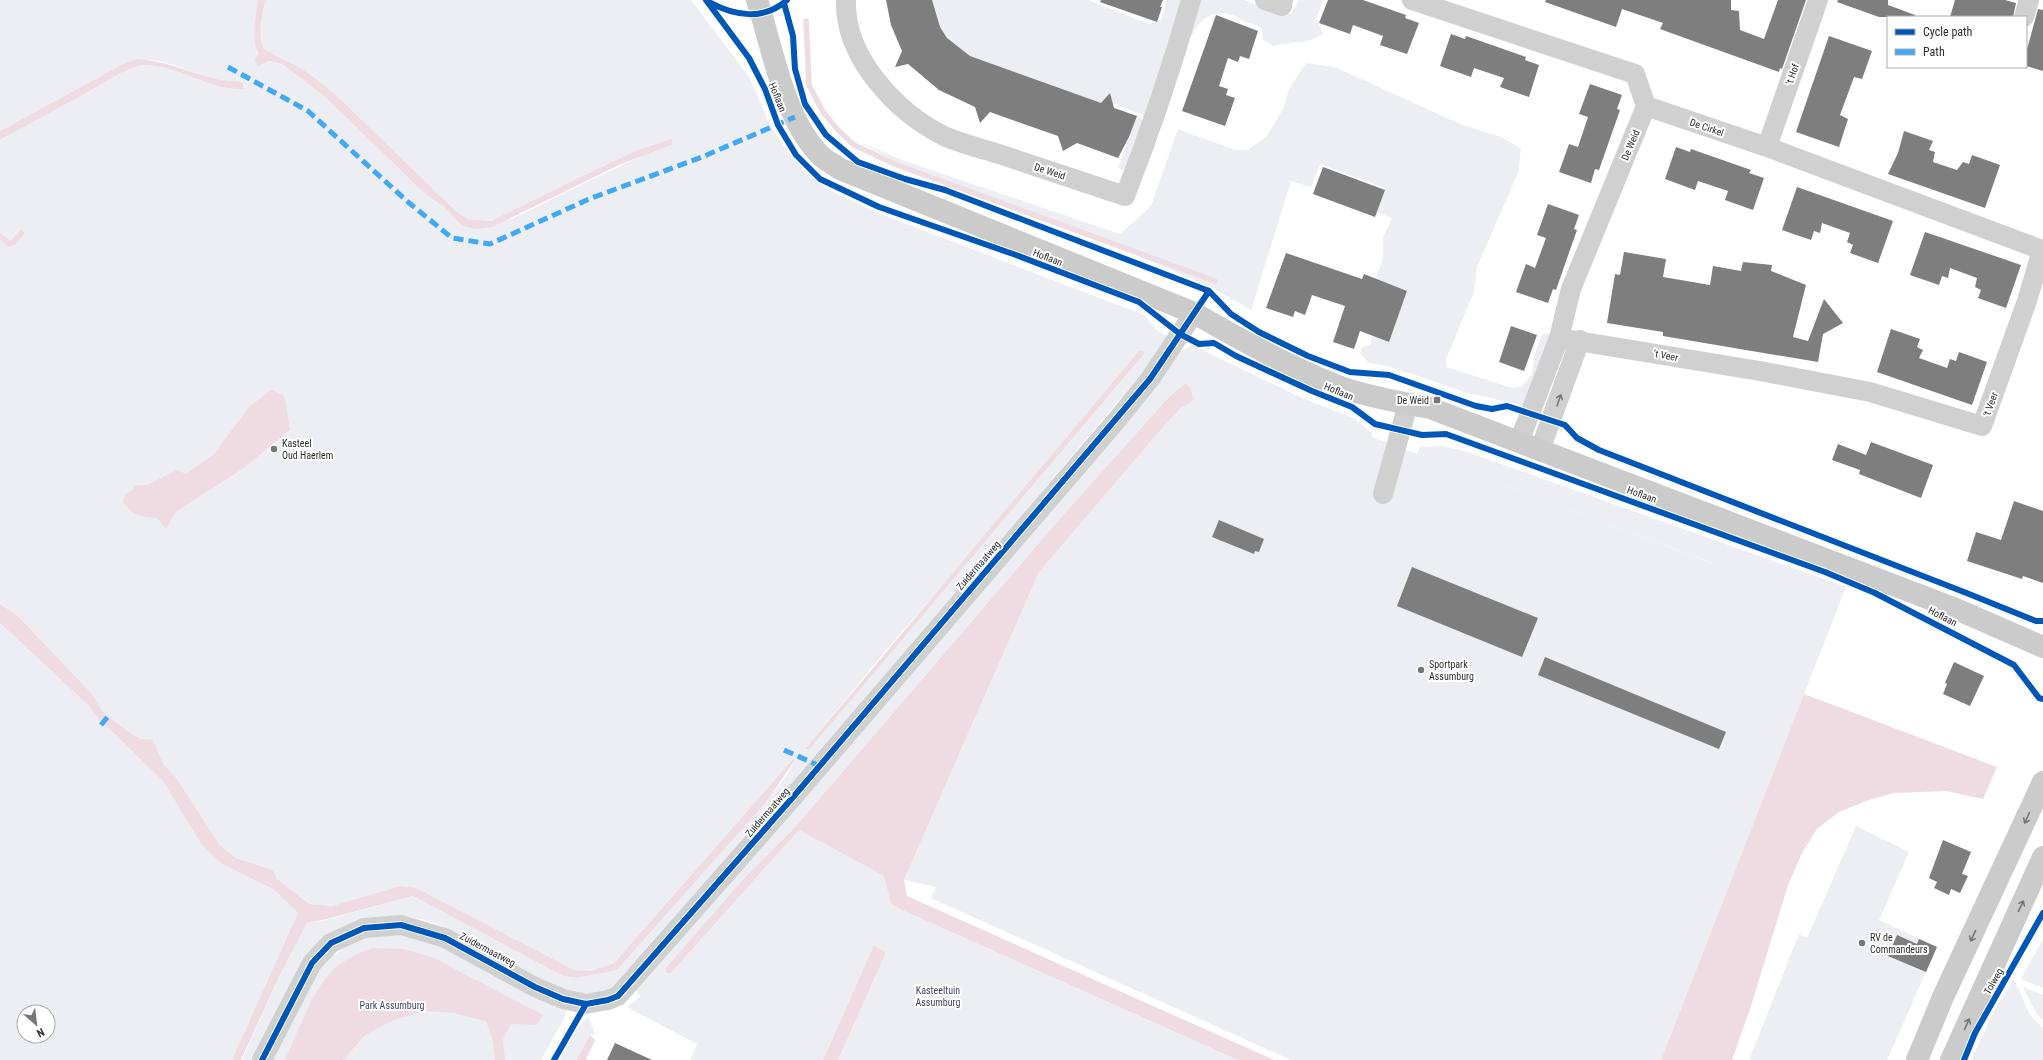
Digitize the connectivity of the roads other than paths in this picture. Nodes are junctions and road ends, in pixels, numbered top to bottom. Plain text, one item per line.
1 (757, 0) edge
2 (846, 0) edge
3 (1191, 0) edge
4 (1265, 0) edge
5 (1283, 0) edge
6 (1412, 0) edge
7 (1818, 0) edge
8 (2029, 0) edge
9 (2024, 16) edge
10 (1646, 106) junction
11 (1767, 147) junction
12 (1194, 313) junction
13 (1559, 338) junction
14 (1580, 340) junction
15 (1408, 404) junction
16 (1519, 442) junction
17 (1540, 450) junction
18 (1382, 494) dead end
19 (2043, 647) edge
20 (2043, 782) edge
21 (2043, 857) edge
22 (262, 1060) edge
23 (1917, 1060) edge
24 (1951, 1060) edge

1 - 12 main road, Hoflaan
2 - 3 street, De Weid
4 - 5 street
6 - 10 street
7 - 11 street, 't Hof
8 - 9 street
10 - 11 street, De Cirkel
10 - 13 street, De Weid
11 - 14 street, 't Veer
12 - 15 main road, Hoflaan
12 - 22 street, Zuidermaatweg
13 - 14 street, 't Veer
13 - 16 street, De Weid
17 -> 14 street
15 - 16 main road, Hoflaan
15 - 18 street
16 - 17 main road, Hoflaan
17 - 19 main road, Hoflaan
20 -> 23 main road
24 -> 21 main road, Tolweg

